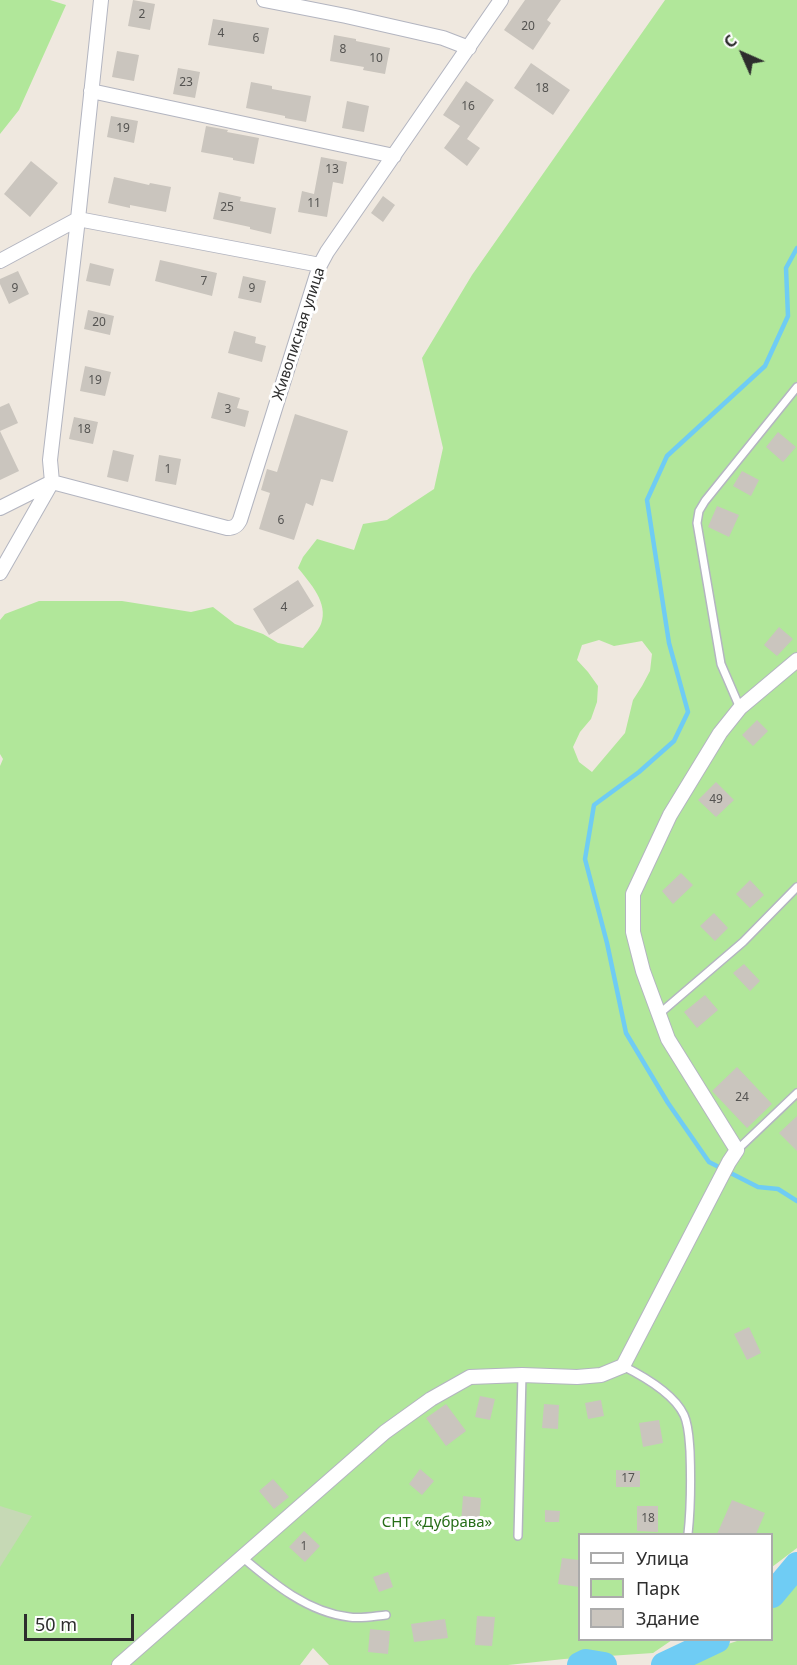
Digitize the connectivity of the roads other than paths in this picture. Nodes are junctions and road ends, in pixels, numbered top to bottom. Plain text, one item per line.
1 (101, 0) edge
2 (264, 0) edge
3 (501, 0) edge
4 (469, 48) junction
5 (91, 91) junction
6 (394, 156) junction
7 (78, 219) junction
8 (0, 261) edge
9 (320, 265) junction
10 (797, 387) edge
11 (52, 482) junction
12 (0, 508) edge
13 (0, 573) edge
14 (797, 660) edge
15 (740, 708) junction
16 (797, 887) edge
17 (659, 1014) junction
18 (797, 1093) edge
19 (737, 1150) junction
20 (623, 1366) junction
21 (522, 1375) junction
22 (688, 1533) edge
23 (518, 1536) dead end
24 (242, 1557) junction
25 (386, 1615) dead end
26 (119, 1665) edge

1 - 5 street
2 - 4 street
3 - 4 street, Живописная улица
4 - 6 street, Живописная улица
5 - 6 street
5 - 7 street
6 - 9 street, Живописная улица
7 - 8 street
7 - 9 street
7 - 11 street
9 - 11 street, Живописная улица
10 - 15 lane
11 - 12 street
11 - 13 street
14 - 15 street
15 - 17 street
16 - 17 lane
17 - 19 street
18 - 19 lane
19 - 20 street
20 - 21 street
20 - 22 lane
21 - 23 lane
21 - 24 street
24 - 25 lane
24 - 26 street

